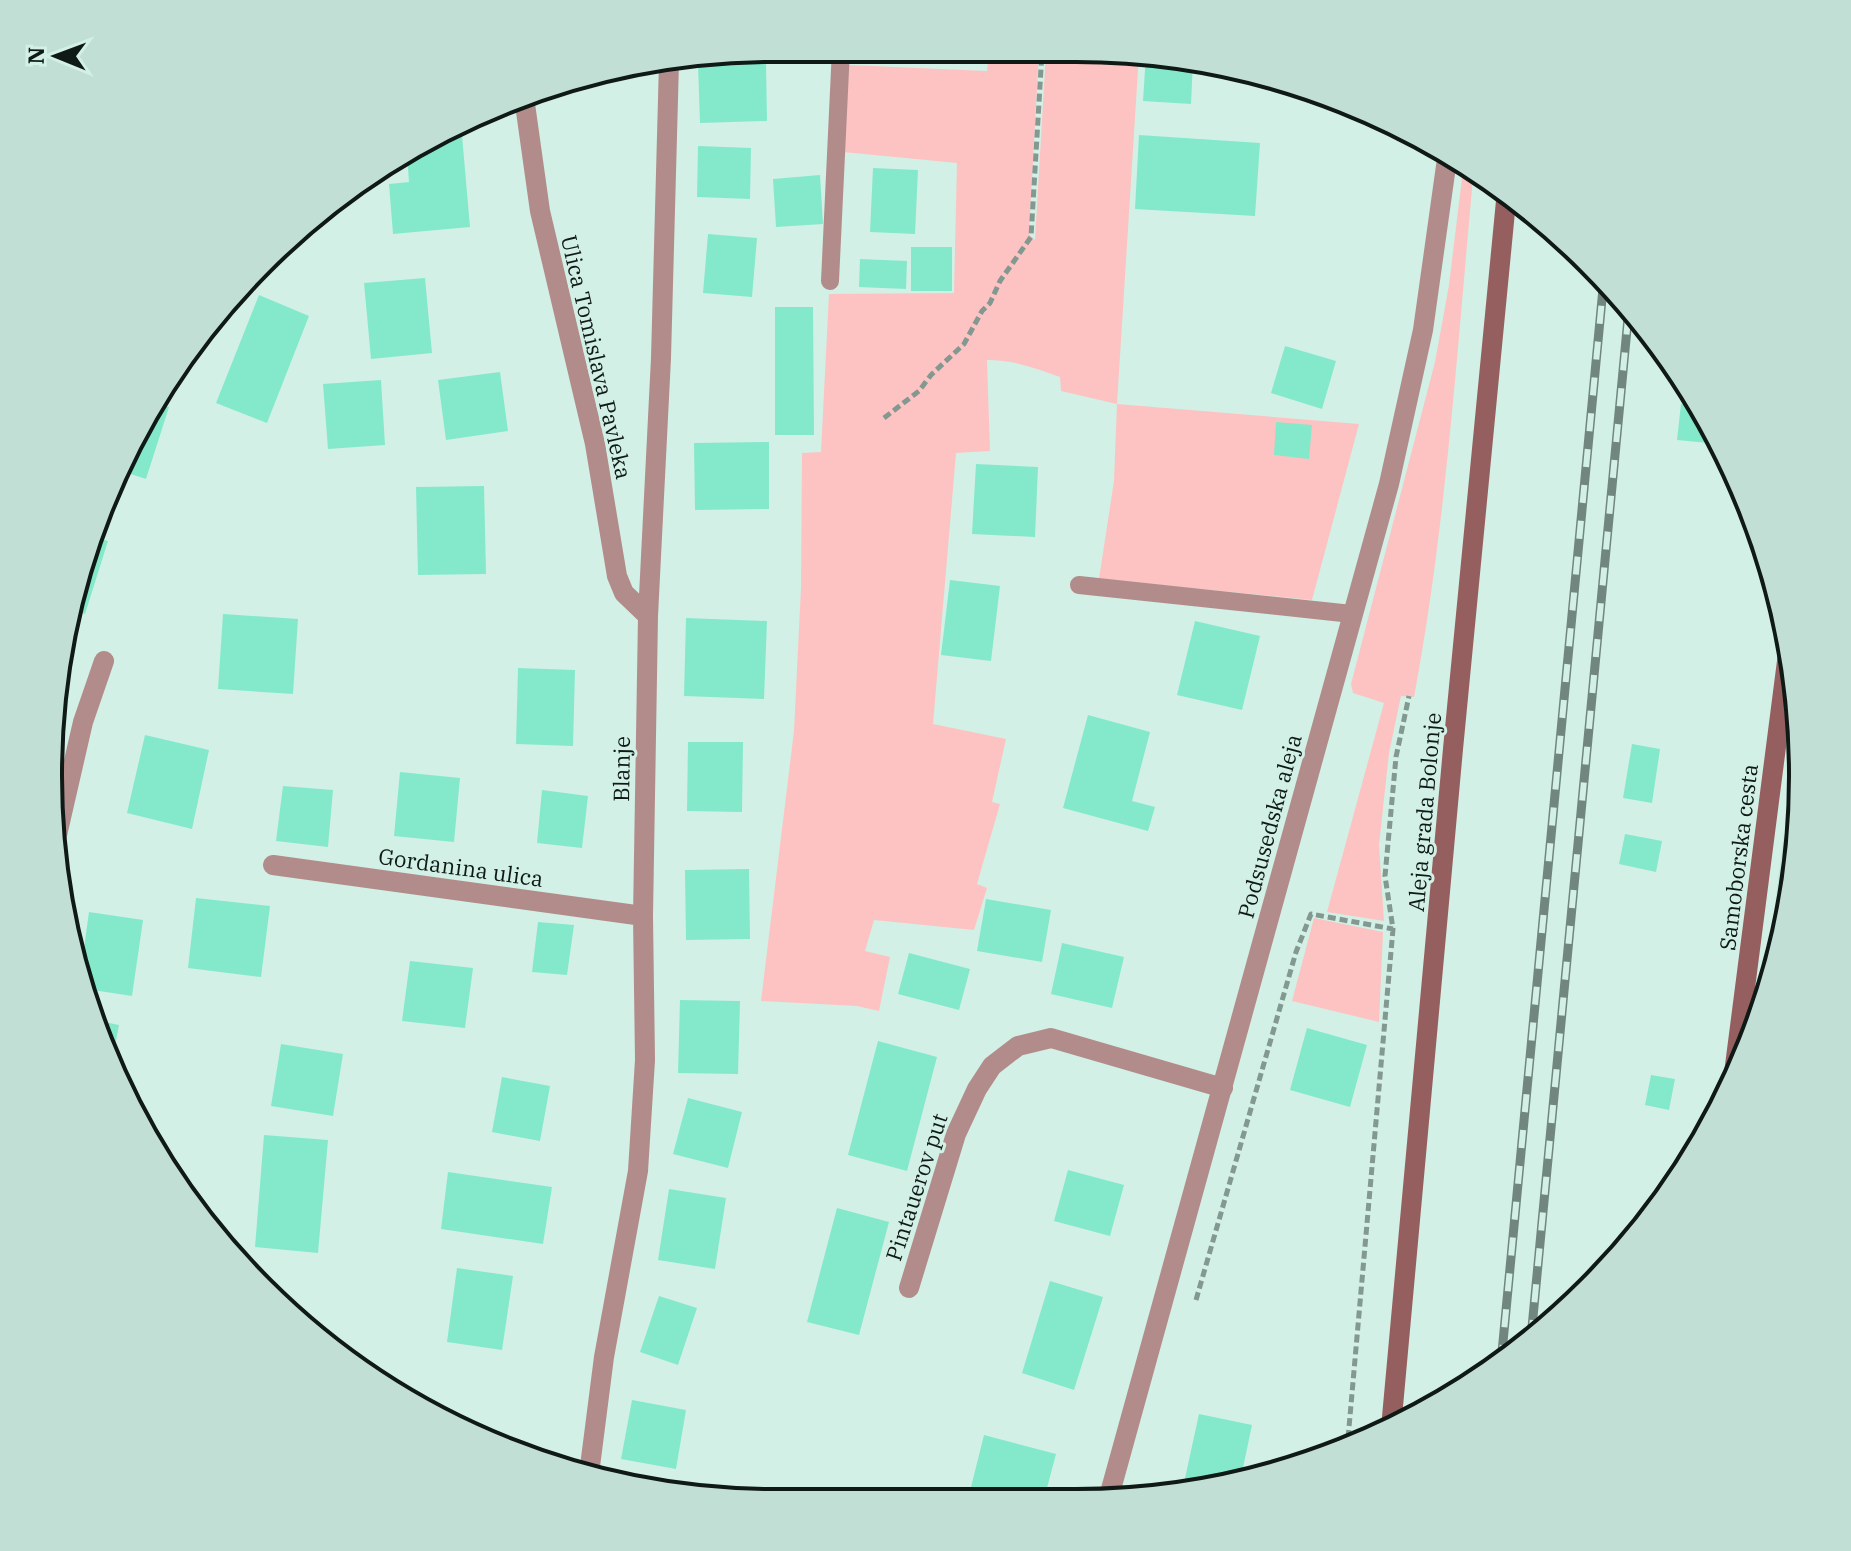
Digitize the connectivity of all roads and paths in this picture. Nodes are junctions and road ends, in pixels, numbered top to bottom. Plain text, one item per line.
1 (840, 62) edge
2 (1041, 62) edge
3 (669, 70) edge
4 (525, 107) edge
5 (1446, 166) edge
6 (1506, 206) edge
7 (830, 281) dead end
8 (884, 418) dead end
9 (1079, 585) dead end
10 (1352, 614) junction
11 (648, 616) junction
12 (104, 661) dead end
13 (1784, 688) edge
14 (1409, 696) dead end
15 (63, 807) edge
16 (273, 865) dead end
17 (643, 916) junction
18 (1393, 929) junction
19 (1738, 1040) edge
20 (1223, 1088) junction
21 (909, 1288) dead end
22 (1192, 1315) dead end
23 (1392, 1414) edge
24 (1348, 1435) edge
25 (590, 1465) edge
26 (1112, 1487) edge

1 - 7 lane
2 - 8 path
3 - 11 street, Blanje
4 - 11 street, Ulica Tomislava Pavleka
5 - 10 street, Podsusedska aleja
6 - 23 main road, Aleja grada Bolonje
9 - 10 lane
10 - 20 street, Podsusedska aleja
11 - 17 street, Blanje
12 - 15 street
13 - 19 main road, Samoborska cesta
14 - 18 path
16 - 17 street, Gordanina ulica
17 - 25 street, Blanje
18 - 22 path
18 - 24 path
20 - 21 street, Pintauerov put
20 - 26 street, Podsusedska aleja

